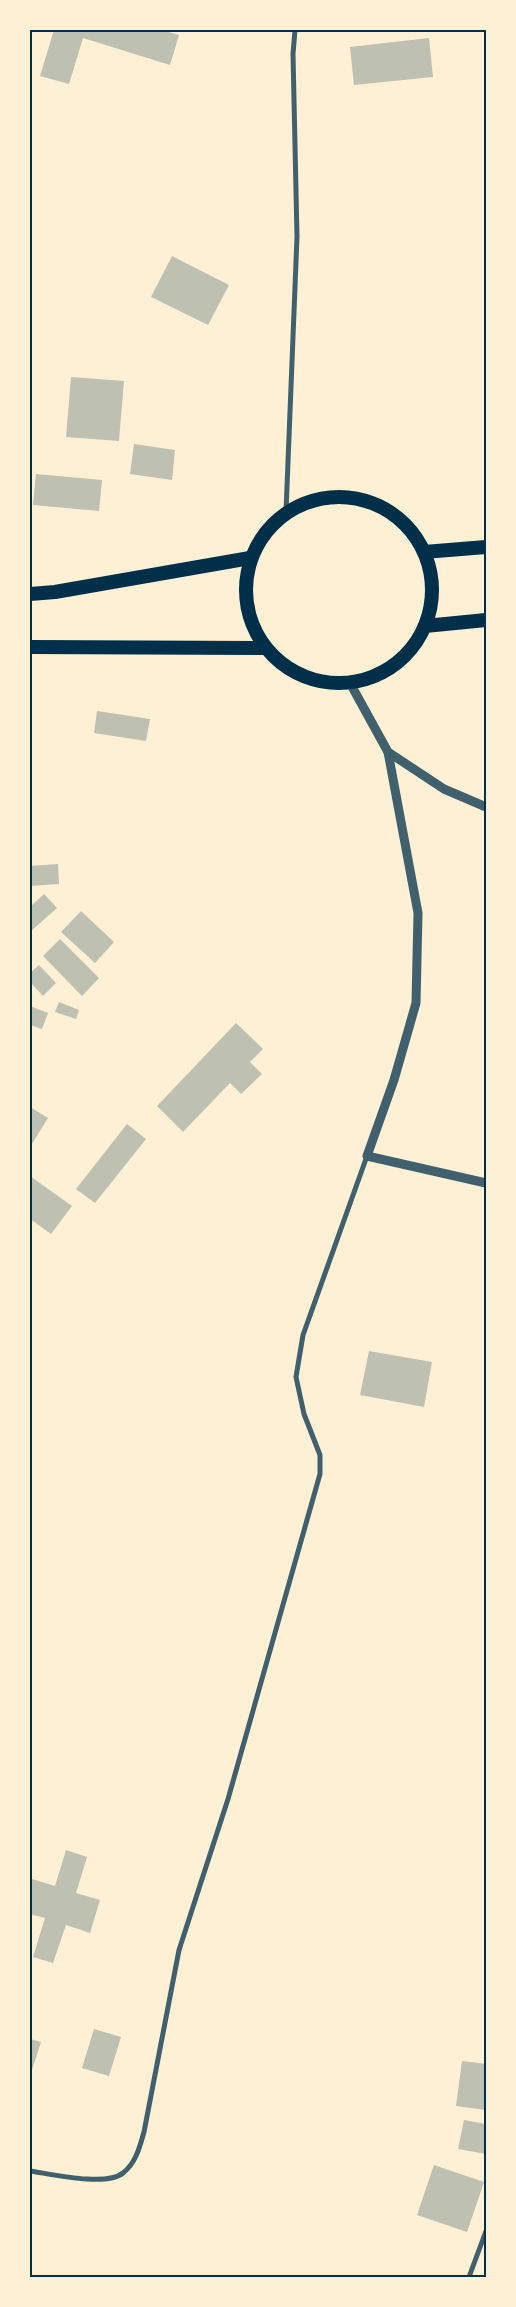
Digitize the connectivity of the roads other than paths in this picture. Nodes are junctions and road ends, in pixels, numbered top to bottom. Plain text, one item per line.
1 (295, 30) edge
2 (286, 512) junction
3 (486, 548) edge
4 (424, 552) junction
5 (250, 558) junction
6 (30, 594) edge
7 (486, 620) edge
8 (425, 626) junction
9 (30, 647) edge
10 (264, 648) junction
11 (350, 683) junction
12 (388, 752) junction
13 (486, 807) edge
14 (367, 1156) junction
15 (486, 1183) edge
16 (30, 2171) edge
17 (486, 2230) edge
18 (469, 2277) edge

1 - 2 street
2 - 4 highway
2 - 5 highway
3 - 4 highway
4 - 8 highway
5 - 6 highway
5 - 10 highway
7 - 8 highway
8 - 11 highway
9 - 10 highway
10 - 11 highway
11 - 12 street
12 - 13 street
12 - 14 street
14 - 15 street
14 - 16 street
17 - 18 street

